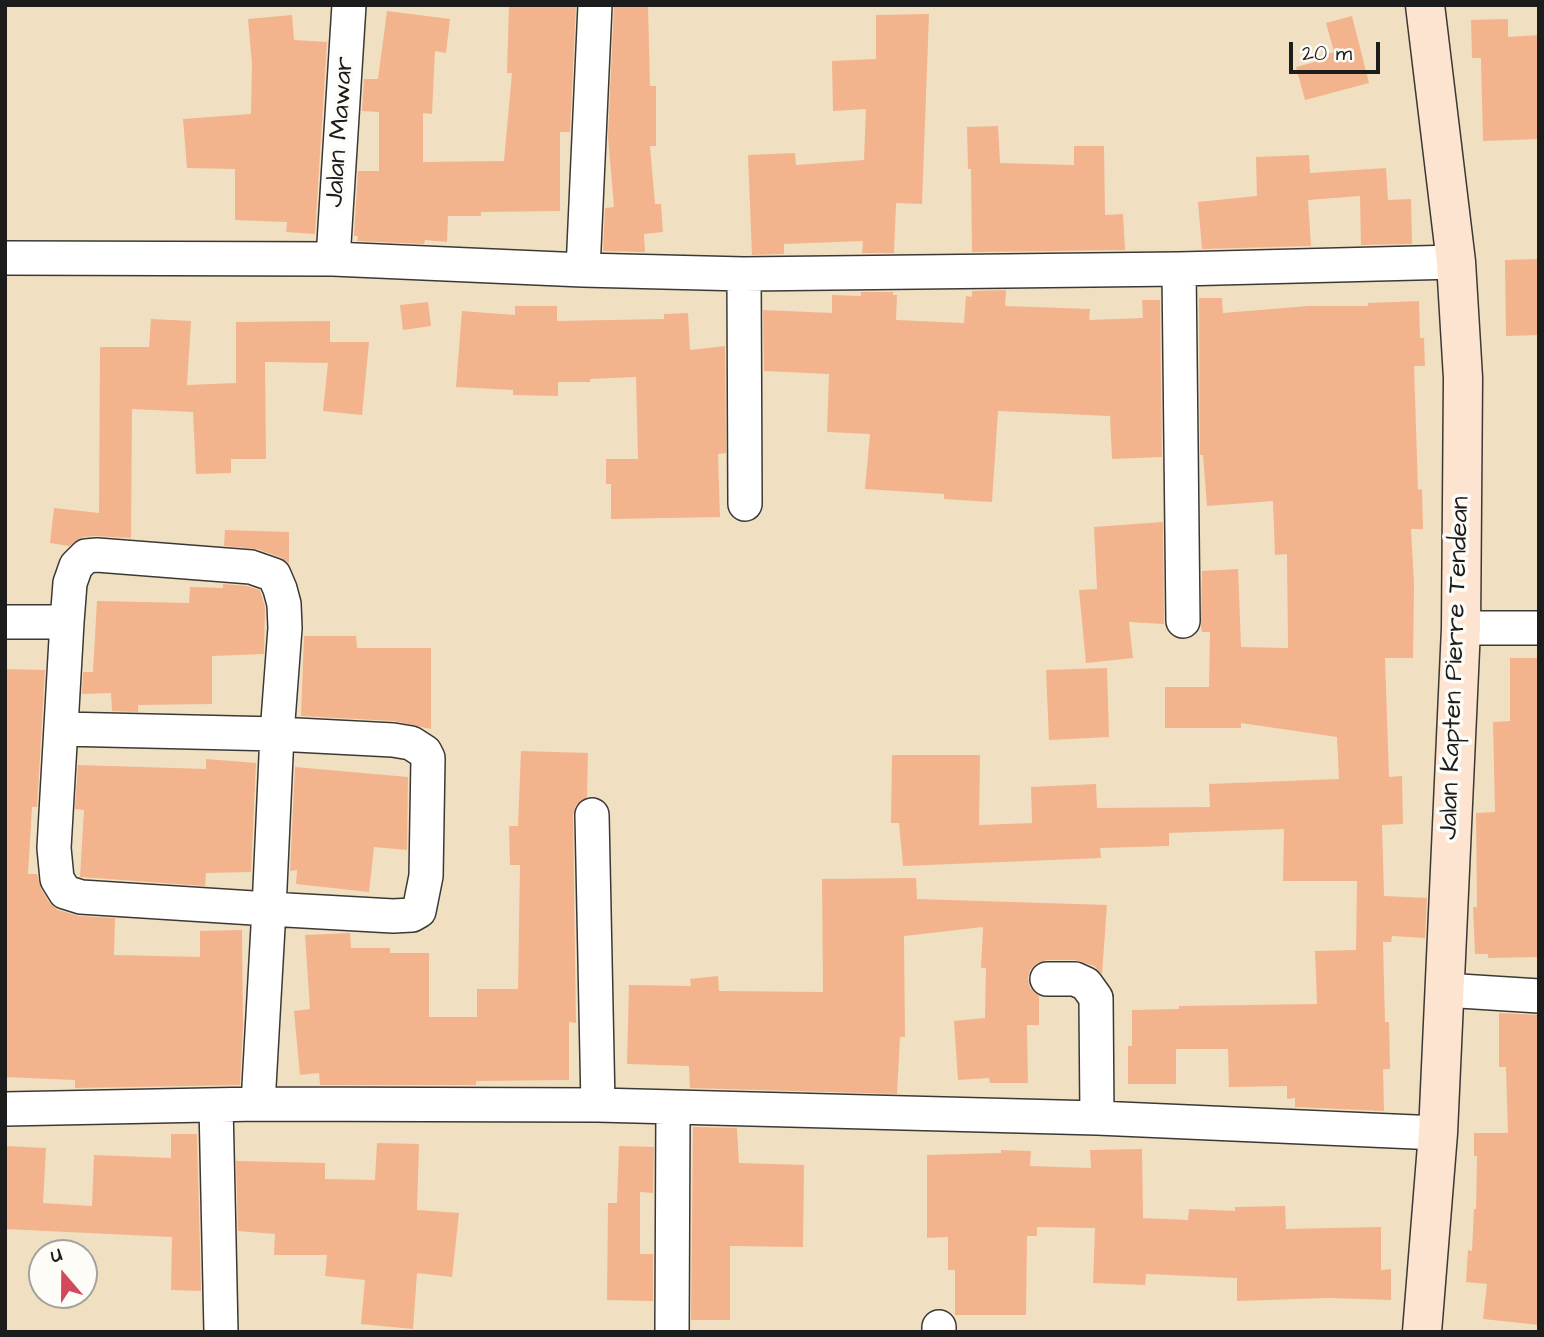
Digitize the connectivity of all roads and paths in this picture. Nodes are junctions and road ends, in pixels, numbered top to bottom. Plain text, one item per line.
1 (349, 5) edge
2 (595, 5) edge
3 (1425, 5) edge
4 (5, 258) edge
5 (332, 259) junction
6 (1456, 262) junction
7 (1179, 269) junction
8 (583, 270) junction
9 (744, 274) junction
10 (745, 504) dead end
11 (1183, 621) dead end
12 (5, 622) edge
13 (67, 622) junction
14 (1461, 628) junction
15 (1539, 628) edge
16 (62, 729) junction
17 (277, 734) junction
18 (593, 815) dead end
19 (268, 909) junction
20 (1047, 979) dead end
21 (1444, 990) junction
22 (1539, 996) edge
23 (258, 1104) junction
24 (216, 1105) junction
25 (598, 1105) junction
26 (673, 1108) junction
27 (5, 1109) edge
28 (1097, 1118) junction
29 (1438, 1133) junction
30 (221, 1332) edge
31 (672, 1332) edge
32 (1422, 1332) edge

1 - 5 street, Jalan Mawar
2 - 8 street
3 - 6 main road, Jalan Kapten Pierre Tendean
4 - 5 street
5 - 8 street
6 - 7 street
6 - 14 main road, Jalan Kapten Pierre Tendean
7 - 9 street
7 - 11 street
8 - 9 street
9 - 10 street
12 - 13 street
13 - 16 street
13 - 17 street
14 - 15 street
14 - 21 main road, Jalan Kapten Pierre Tendean
16 - 17 street
16 - 19 street
17 - 19 street
17 - 19 street
18 - 25 street
19 - 23 street
20 - 28 street
21 - 22 street
21 - 29 main road, Jalan Kapten Pierre Tendean
23 - 24 street
23 - 25 street
24 - 27 street
24 - 30 street
25 - 26 street
26 - 28 street
26 - 31 street
28 - 29 street
29 - 32 main road, Jalan Kapten Pierre Tendean

